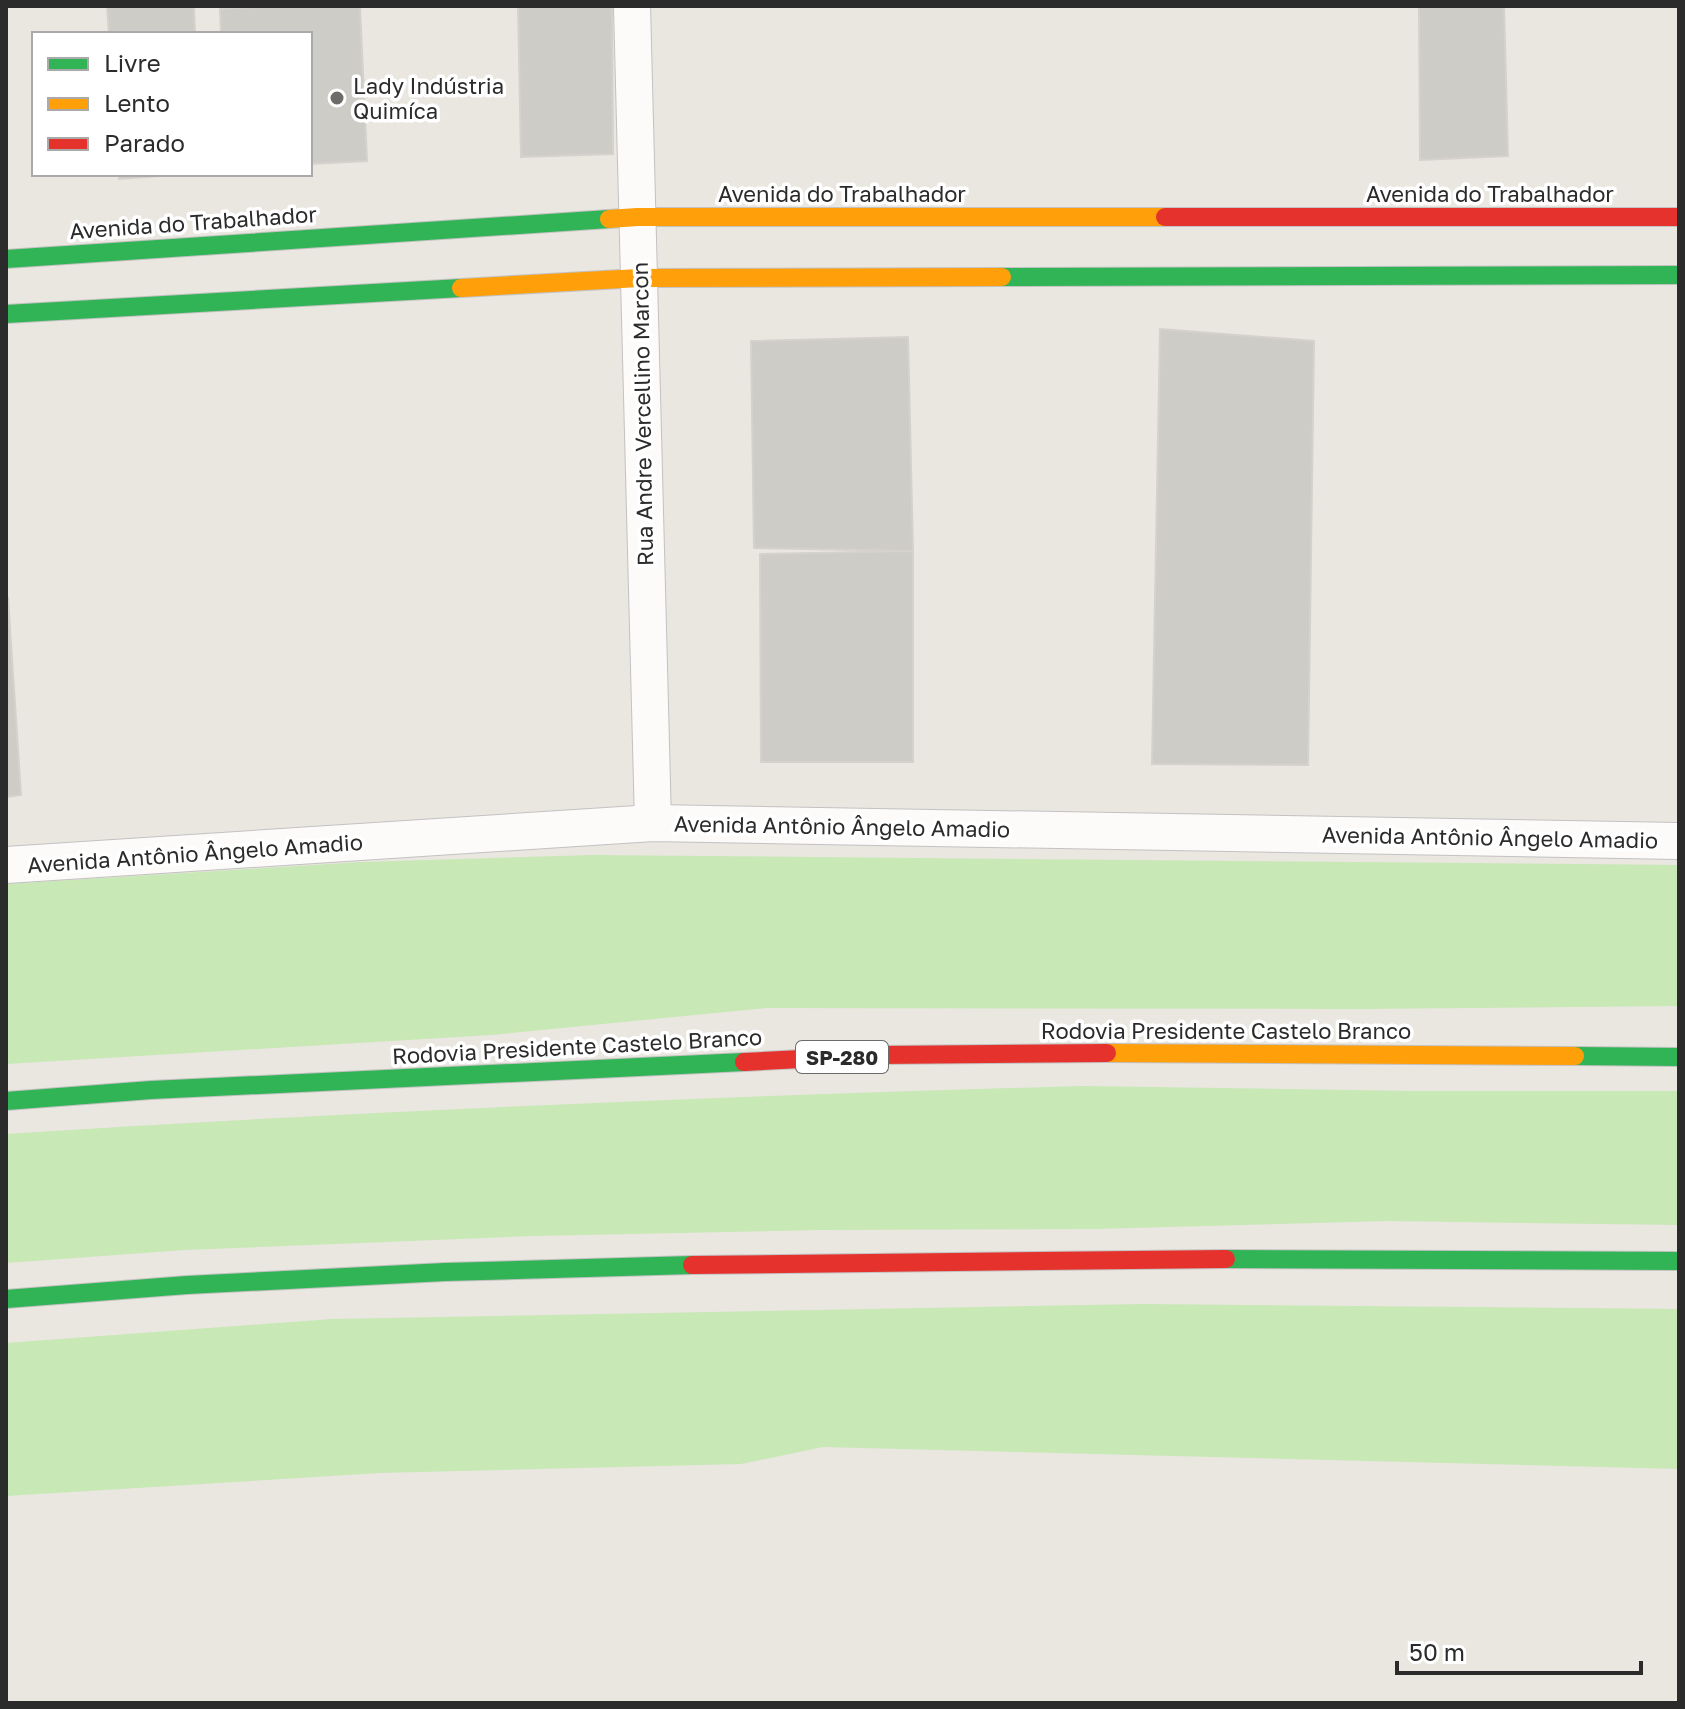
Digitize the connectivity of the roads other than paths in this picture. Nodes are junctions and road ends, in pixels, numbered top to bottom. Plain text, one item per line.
1 (632, 6) edge
2 (637, 217) junction
3 (1679, 217) edge
4 (6, 259) edge
5 (1679, 275) edge
6 (639, 278) junction
7 (6, 314) edge
8 (653, 823) junction
9 (1679, 841) edge
10 (6, 865) edge
11 (1679, 1057) edge
12 (6, 1101) edge
13 (1679, 1261) edge
14 (6, 1299) edge

1 - 2 street, Rua Andre Vercellino Marcon
2 - 3 main road, Avenida do Trabalhador
2 - 4 main road, Avenida do Trabalhador
2 - 6 street, Rua Andre Vercellino Marcon
5 - 6 main road
6 - 7 main road
6 - 8 street, Rua Andre Vercellino Marcon
8 - 9 street, Avenida Antônio Ângelo Amadio
8 - 10 street, Avenida Antônio Ângelo Amadio
11 - 12 main road, Rodovia Presidente Castelo Branco / SP-280
13 - 14 main road

